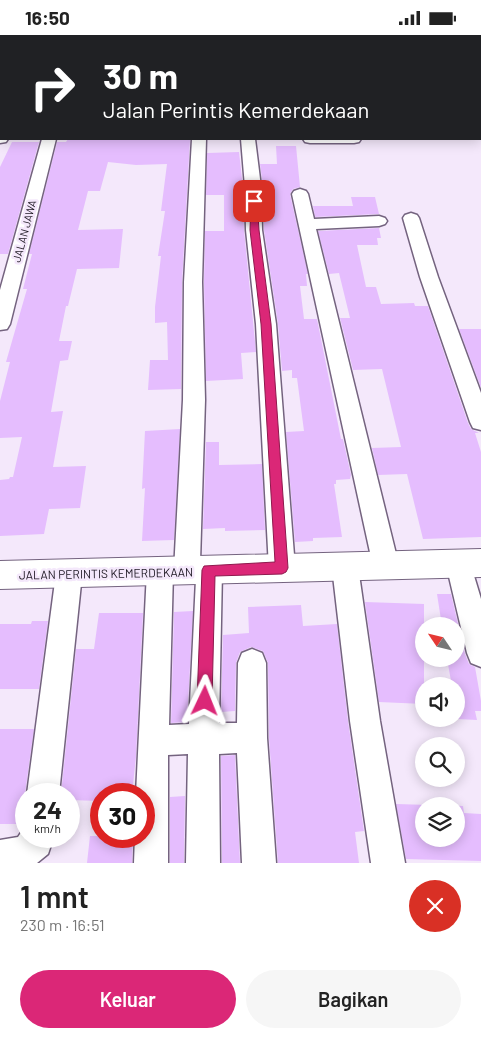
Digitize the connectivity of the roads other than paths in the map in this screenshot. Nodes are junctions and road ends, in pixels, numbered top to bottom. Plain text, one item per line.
1 (49, 140) edge
2 (199, 140) edge
3 (248, 140) edge
4 (300, 194) dead end
5 (410, 218) dead end
6 (379, 221) dead end
7 (307, 224) junction
8 (0, 324) edge
9 (481, 422) edge
10 (470, 563) edge
11 (386, 566) junction
12 (345, 567) junction
13 (282, 568) junction
14 (185, 571) junction
15 (69, 574) junction
16 (0, 575) edge
17 (481, 653) edge
18 (252, 663) dead end
19 (252, 738) junction
20 (153, 739) junction
21 (204, 739) junction
22 (44, 783) edge
23 (31, 848) edge
24 (0, 857) edge
25 (151, 863) edge
26 (203, 863) edge
27 (259, 863) edge
28 (388, 863) edge

1 - 8 street, JALAN JAWA
2 - 14 street
3 - 13 street
4 - 7 street
5 - 9 street
6 - 7 street
7 - 11 street
10 - 11 street, JALAN PERINTIS KEMERDEKAAN
10 - 17 street
11 - 12 street, JALAN PERINTIS KEMERDEKAAN
12 - 13 street, JALAN PERINTIS KEMERDEKAAN
12 - 28 street
13 - 14 street, JALAN PERINTIS KEMERDEKAAN
14 - 15 street, JALAN PERINTIS KEMERDEKAAN
14 - 20 street
14 - 21 street
15 - 16 street, JALAN PERINTIS KEMERDEKAAN
15 - 22 street
18 - 19 street
19 - 21 street
19 - 27 street
20 - 21 street
20 - 25 street
21 - 26 street
23 - 24 street

